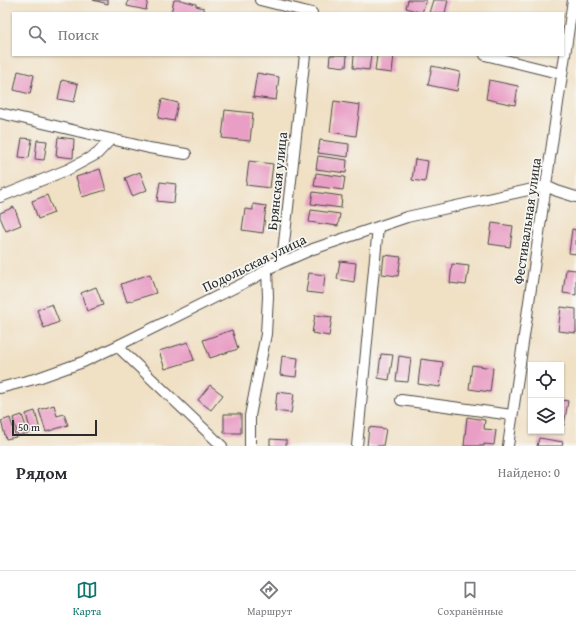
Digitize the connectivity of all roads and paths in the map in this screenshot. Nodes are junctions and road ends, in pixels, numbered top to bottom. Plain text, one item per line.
1 (260, 0) edge
2 (574, 0) edge
3 (307, 12) edge
4 (305, 56) edge
5 (489, 56) edge
6 (562, 74) junction
7 (0, 113) edge
8 (111, 139) junction
9 (186, 154) dead end
10 (546, 186) junction
11 (576, 196) edge
12 (0, 197) edge
13 (378, 227) junction
14 (267, 269) junction
15 (117, 346) junction
16 (0, 388) edge
17 (401, 400) dead end
18 (512, 415) junction
19 (222, 446) edge
20 (250, 446) edge
21 (358, 446) edge
22 (508, 446) edge

1 - 3 street
2 - 6 street, Фестивальная улица
4 - 14 street, Брянская улица
5 - 6 street
6 - 10 street, Фестивальная улица
7 - 8 street
8 - 9 street
8 - 12 street
10 - 11 street
10 - 13 street, Подольская улица
10 - 18 street, Фестивальная улица
13 - 14 street, Подольская улица
13 - 21 street
14 - 15 street, Подольская улица
14 - 20 street
15 - 16 street, Подольская улица
15 - 19 street
17 - 18 street
18 - 22 street, Фестивальная улица

